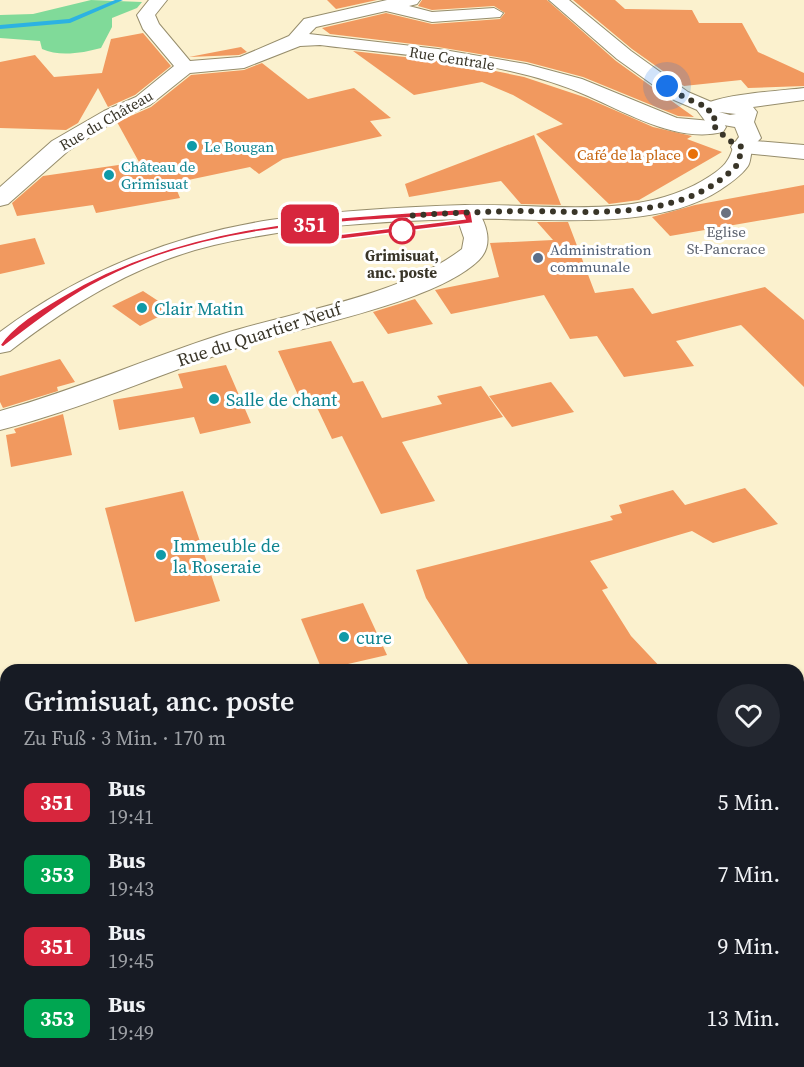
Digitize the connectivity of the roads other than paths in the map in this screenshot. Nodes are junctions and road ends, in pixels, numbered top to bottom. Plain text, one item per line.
1 (158, 0) edge
2 (411, 0) edge
3 (558, 0) edge
4 (486, 5) edge
5 (388, 6) junction
6 (297, 40) junction
7 (185, 67) junction
8 (804, 94) edge
9 (779, 99) junction
10 (717, 115) junction
11 (746, 118) junction
12 (742, 147) junction
13 (804, 152) edge
14 (0, 199) edge
15 (467, 212) junction
16 (0, 345) edge
17 (0, 421) edge

1 - 7 street
2 - 5 street
3 - 10 street
4 - 5 street
5 - 6 street
6 - 7 street, Rue Centrale
6 - 10 street, Rue Centrale
7 - 14 street, Rue du Château
8 - 9 street
9 - 10 street
9 - 11 street
10 - 11 street
10 - 12 street
11 - 12 street
12 - 13 street
12 - 15 street
15 - 16 street
15 - 17 street, Rue du Quartier Neuf

